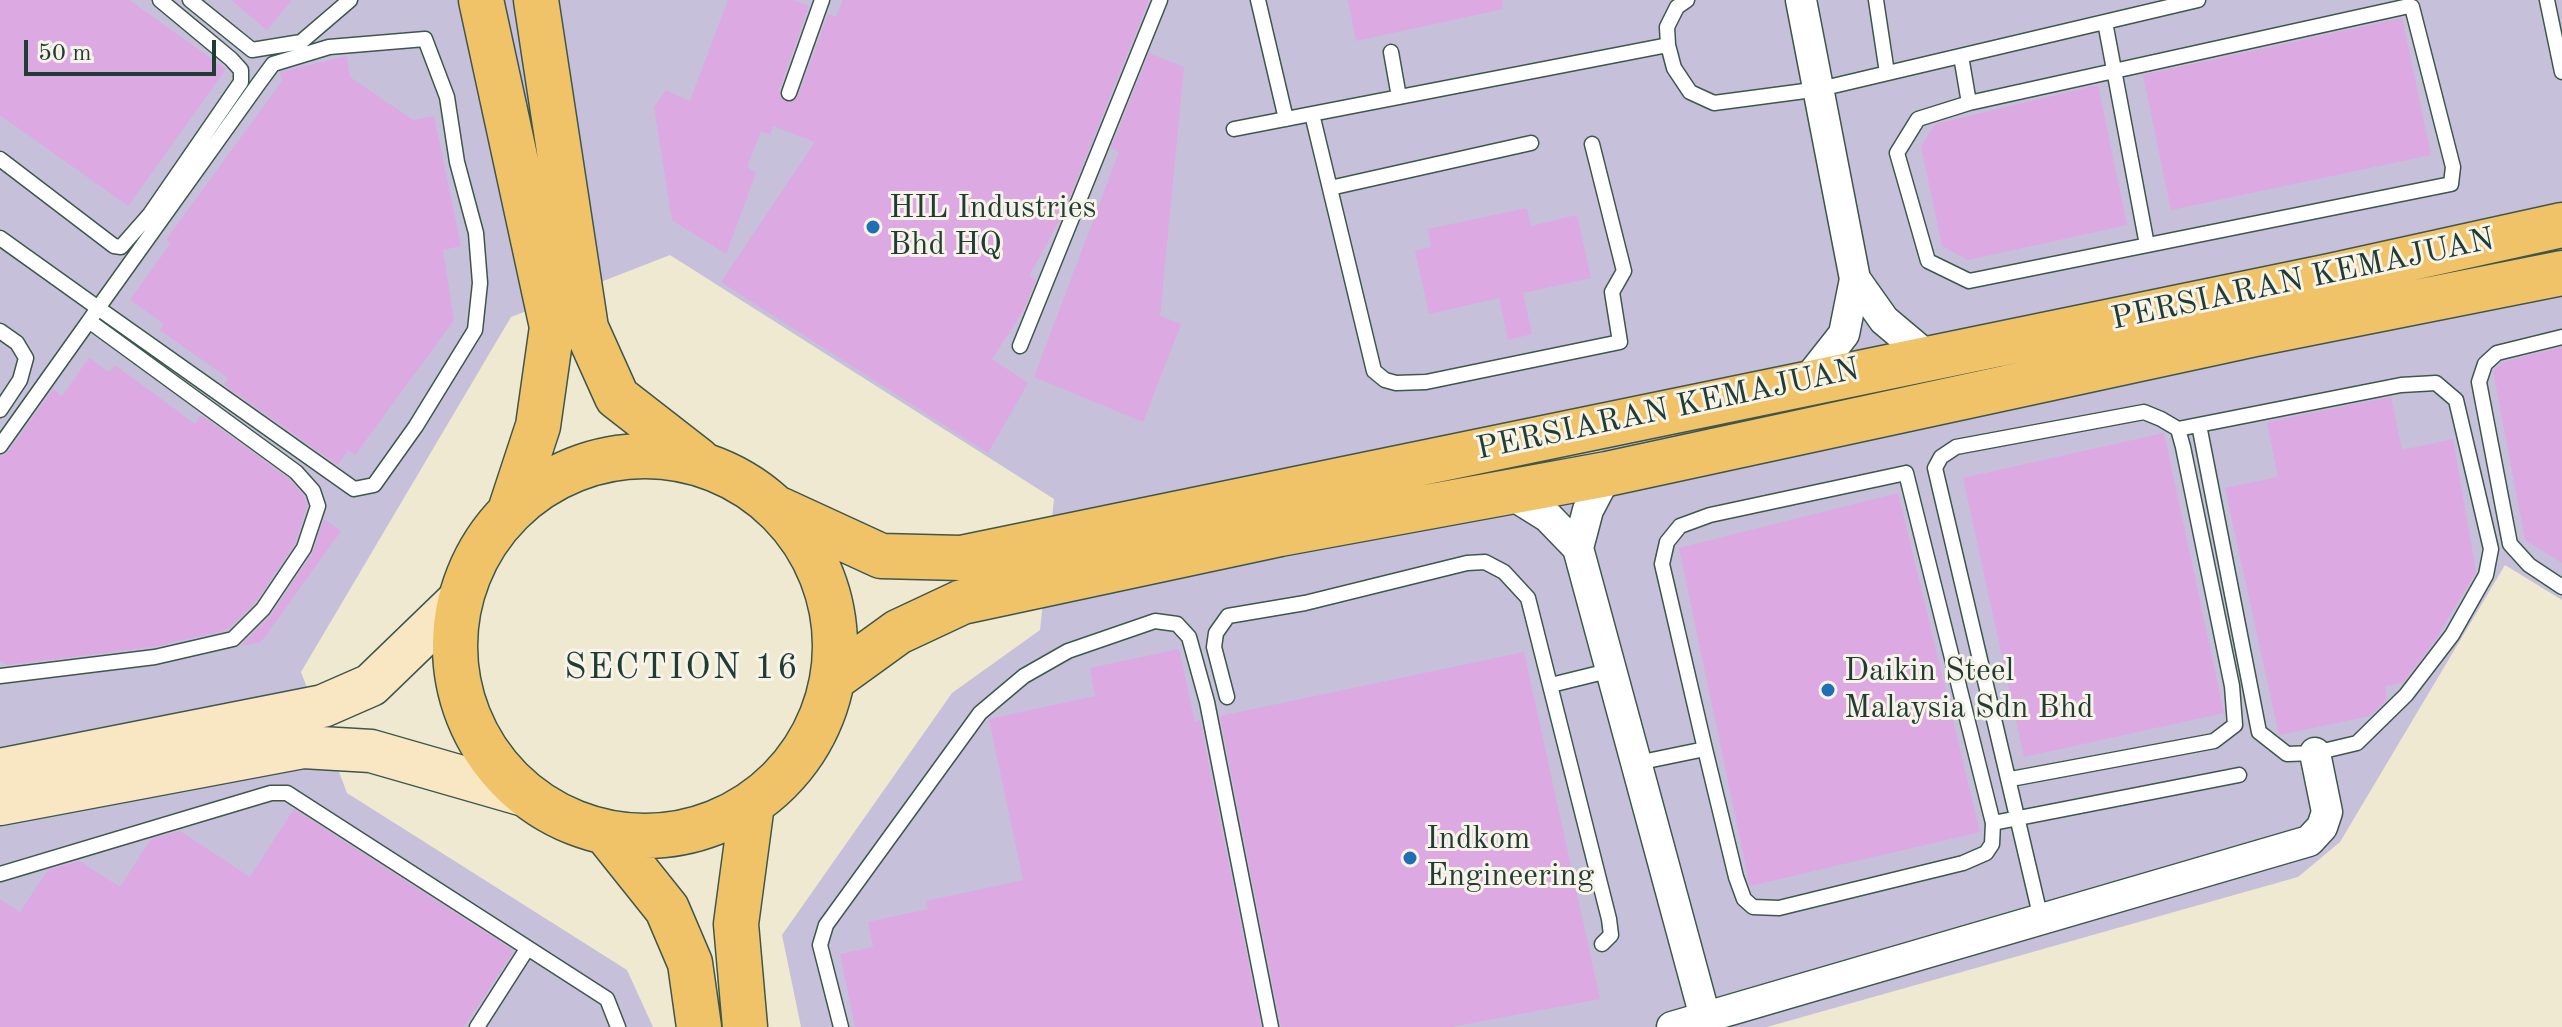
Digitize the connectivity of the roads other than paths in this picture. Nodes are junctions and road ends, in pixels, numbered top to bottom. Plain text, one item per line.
1 (160, 0) edge
2 (190, 0) edge
3 (350, 0) edge
4 (481, 0) edge
5 (536, 0) edge
6 (822, 0) edge
7 (1160, 0) edge
8 (1258, 0) edge
9 (1687, 0) edge
10 (1801, 0) edge
11 (1876, 0) edge
12 (2198, 0) edge
13 (2547, 0) edge
14 (2176, 2) edge
15 (2105, 22) junction
16 (1668, 45) junction
17 (1391, 52) dead end
18 (1961, 56) junction
19 (2113, 72) junction
20 (2562, 72) edge
21 (1887, 73) junction
22 (1820, 89) junction
23 (789, 93) dead end
24 (1399, 97) junction
25 (1969, 103) junction
26 (1312, 114) junction
27 (1286, 119) junction
28 (1234, 129) dead end
29 (1531, 143) dead end
30 (1592, 144) dead end
31 (0, 159) edge
32 (1330, 188) junction
33 (2562, 225) edge
34 (0, 238) edge
35 (2147, 245) junction
36 (2562, 273) edge
37 (1855, 279) junction
38 (2336, 296) junction
39 (98, 308) junction
40 (2250, 314) junction
41 (89, 321) junction
42 (0, 331) edge
43 (2562, 337) edge
44 (1020, 346) dead end
45 (1928, 357) junction
46 (1807, 381) junction
47 (0, 410) edge
48 (2199, 425) junction
49 (2178, 429) junction
50 (0, 446) edge
51 (702, 463) junction
52 (1607, 474) junction
53 (1508, 492) junction
54 (781, 510) junction
55 (510, 511) junction
56 (1578, 548) junction
57 (2562, 587) edge
58 (460, 599) junction
59 (1612, 670) junction
60 (0, 676) edge
61 (833, 679) junction
62 (1551, 685) junction
63 (1227, 697) dead end
64 (1705, 749) junction
65 (2315, 753) junction
66 (1637, 763) junction
67 (0, 770) edge
68 (2239, 775) dead end
69 (2011, 779) junction
70 (524, 795) junction
71 (0, 804) edge
72 (752, 804) junction
73 (2020, 818) junction
74 (1993, 823) junction
75 (607, 834) junction
76 (0, 874) edge
77 (2041, 919) junction
78 (1602, 944) dead end
79 (527, 949) junction
80 (1705, 1017) junction
81 (477, 1027) edge
82 (618, 1027) edge
83 (699, 1027) edge
84 (745, 1027) edge
85 (841, 1027) edge
86 (1271, 1027) edge
87 (1672, 1027) edge

1 - 31 lane
2 - 3 lane
4 - 55 main road
5 - 51 main road
6 - 23 lane
7 - 44 lane
8 - 27 lane
9 - 16 lane
10 - 22 street
11 - 21 lane
12 - 14 lane
13 - 20 lane
14 - 15 lane
15 - 18 lane
15 - 19 lane
16 - 22 lane
16 - 24 lane
17 - 24 lane
18 - 21 lane
18 - 25 lane
19 - 25 lane
19 - 35 lane
19 - 35 lane
21 - 22 lane
22 - 37 street
24 - 26 lane
25 - 35 lane
26 - 27 lane
26 - 32 lane
27 - 28 lane
29 - 32 lane
30 - 32 lane
33 - 38 main road, PERSIARAN KEMAJUAN
34 - 39 lane
36 - 38 main road, PERSIARAN KEMAJUAN
37 - 45 street
37 - 46 street
38 - 40 main road, PERSIARAN KEMAJUAN
39 - 39 lane
39 - 41 lane
40 - 45 main road, PERSIARAN KEMAJUAN
40 - 52 main road, PERSIARAN KEMAJUAN
41 - 50 lane
41 - 60 lane
42 - 47 lane
43 - 57 lane
45 - 46 main road, PERSIARAN KEMAJUAN
46 - 54 main road, PERSIARAN KEMAJUAN
48 - 49 lane
48 - 65 lane
48 - 65 lane
49 - 69 lane
49 - 69 lane
51 - 54 main road
51 - 55 main road
52 - 53 main road, PERSIARAN KEMAJUAN
52 - 56 street
53 - 56 street
53 - 61 main road, PERSIARAN KEMAJUAN
54 - 61 main road
55 - 58 main road
56 - 59 street
58 - 67 street
58 - 70 main road
59 - 62 lane
59 - 66 street
61 - 72 main road
62 - 63 lane
62 - 78 lane
64 - 66 lane
64 - 74 lane
64 - 74 lane
65 - 77 street
66 - 80 street
68 - 73 lane
69 - 73 lane
70 - 71 street
70 - 75 main road
72 - 75 main road
72 - 84 main road
73 - 74 lane
73 - 77 lane
75 - 83 main road
76 - 79 lane
77 - 80 street
79 - 81 lane
79 - 82 lane
80 - 87 street
85 - 86 lane

